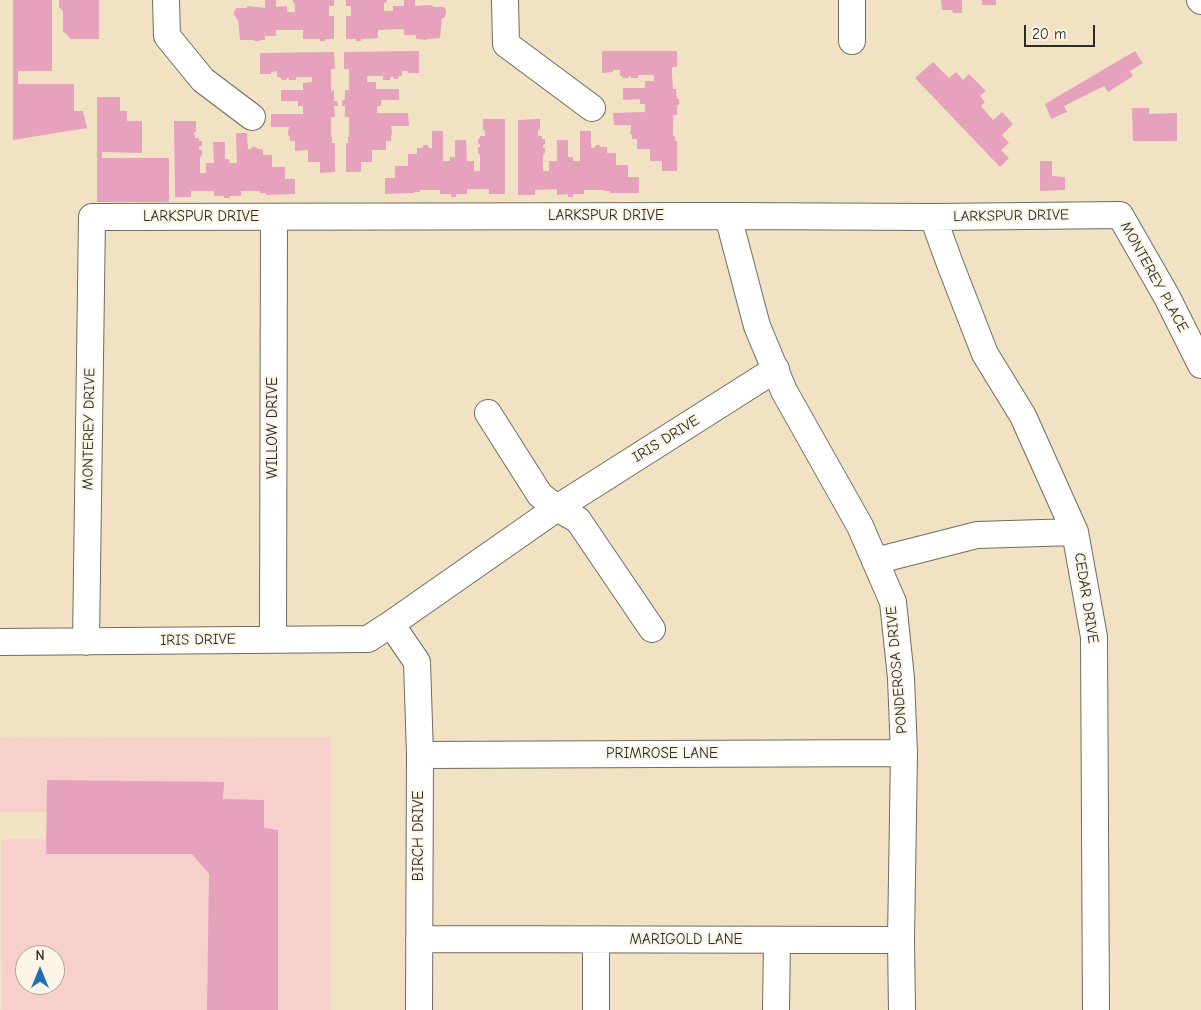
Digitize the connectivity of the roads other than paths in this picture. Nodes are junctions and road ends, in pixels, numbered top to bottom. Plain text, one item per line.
1 (166, 0) edge
2 (505, 0) edge
3 (852, 0) edge
4 (852, 41) dead end
5 (592, 108) dead end
6 (252, 117) dead end
7 (1120, 215) joint
8 (728, 216) junction
9 (92, 217) joint
10 (274, 217) junction
11 (933, 217) junction
12 (1201, 366) edge
13 (776, 369) junction
14 (488, 413) dead end
15 (557, 508) junction
16 (1075, 532) junction
17 (875, 560) junction
18 (391, 624) junction
19 (652, 629) dead end
20 (273, 640) junction
21 (0, 642) edge
22 (86, 642) junction
23 (904, 753) junction
24 (420, 755) junction
25 (419, 939) junction
26 (596, 940) junction
27 (776, 940) junction
28 (902, 940) junction
29 (418, 1010) edge
30 (596, 1010) edge
31 (776, 1010) edge
32 (902, 1010) edge
33 (1096, 1010) edge

1 - 6 street
2 - 5 street
3 - 4 street
7 - 11 street, LARKSPUR DRIVE
7 - 12 street, MONTEREY PLACE
8 - 10 street, LARKSPUR DRIVE
8 - 11 street, LARKSPUR DRIVE
8 - 13 street, PONDEROSA DRIVE
9 - 10 street, LARKSPUR DRIVE
9 - 22 street, MONTEREY DRIVE
10 - 20 street, WILLOW DRIVE
11 - 16 street, CEDAR DRIVE
13 - 15 street, IRIS DRIVE
13 - 17 street, PONDEROSA DRIVE
14 - 15 street
15 - 18 street, IRIS DRIVE
15 - 19 street
16 - 17 street
16 - 33 street, CEDAR DRIVE
17 - 23 street, PONDEROSA DRIVE
18 - 20 street, IRIS DRIVE
18 - 24 street, BIRCH DRIVE
20 - 22 street, IRIS DRIVE
21 - 22 street, IRIS DRIVE
23 - 24 street, PRIMROSE LANE
23 - 28 street, PONDEROSA DRIVE
24 - 25 street, BIRCH DRIVE
25 - 26 street, MARIGOLD LANE
25 - 29 street, BIRCH DRIVE
26 - 27 street, MARIGOLD LANE
26 - 30 street
27 - 28 street, MARIGOLD LANE
27 - 31 street
28 - 32 street, PONDEROSA DRIVE

